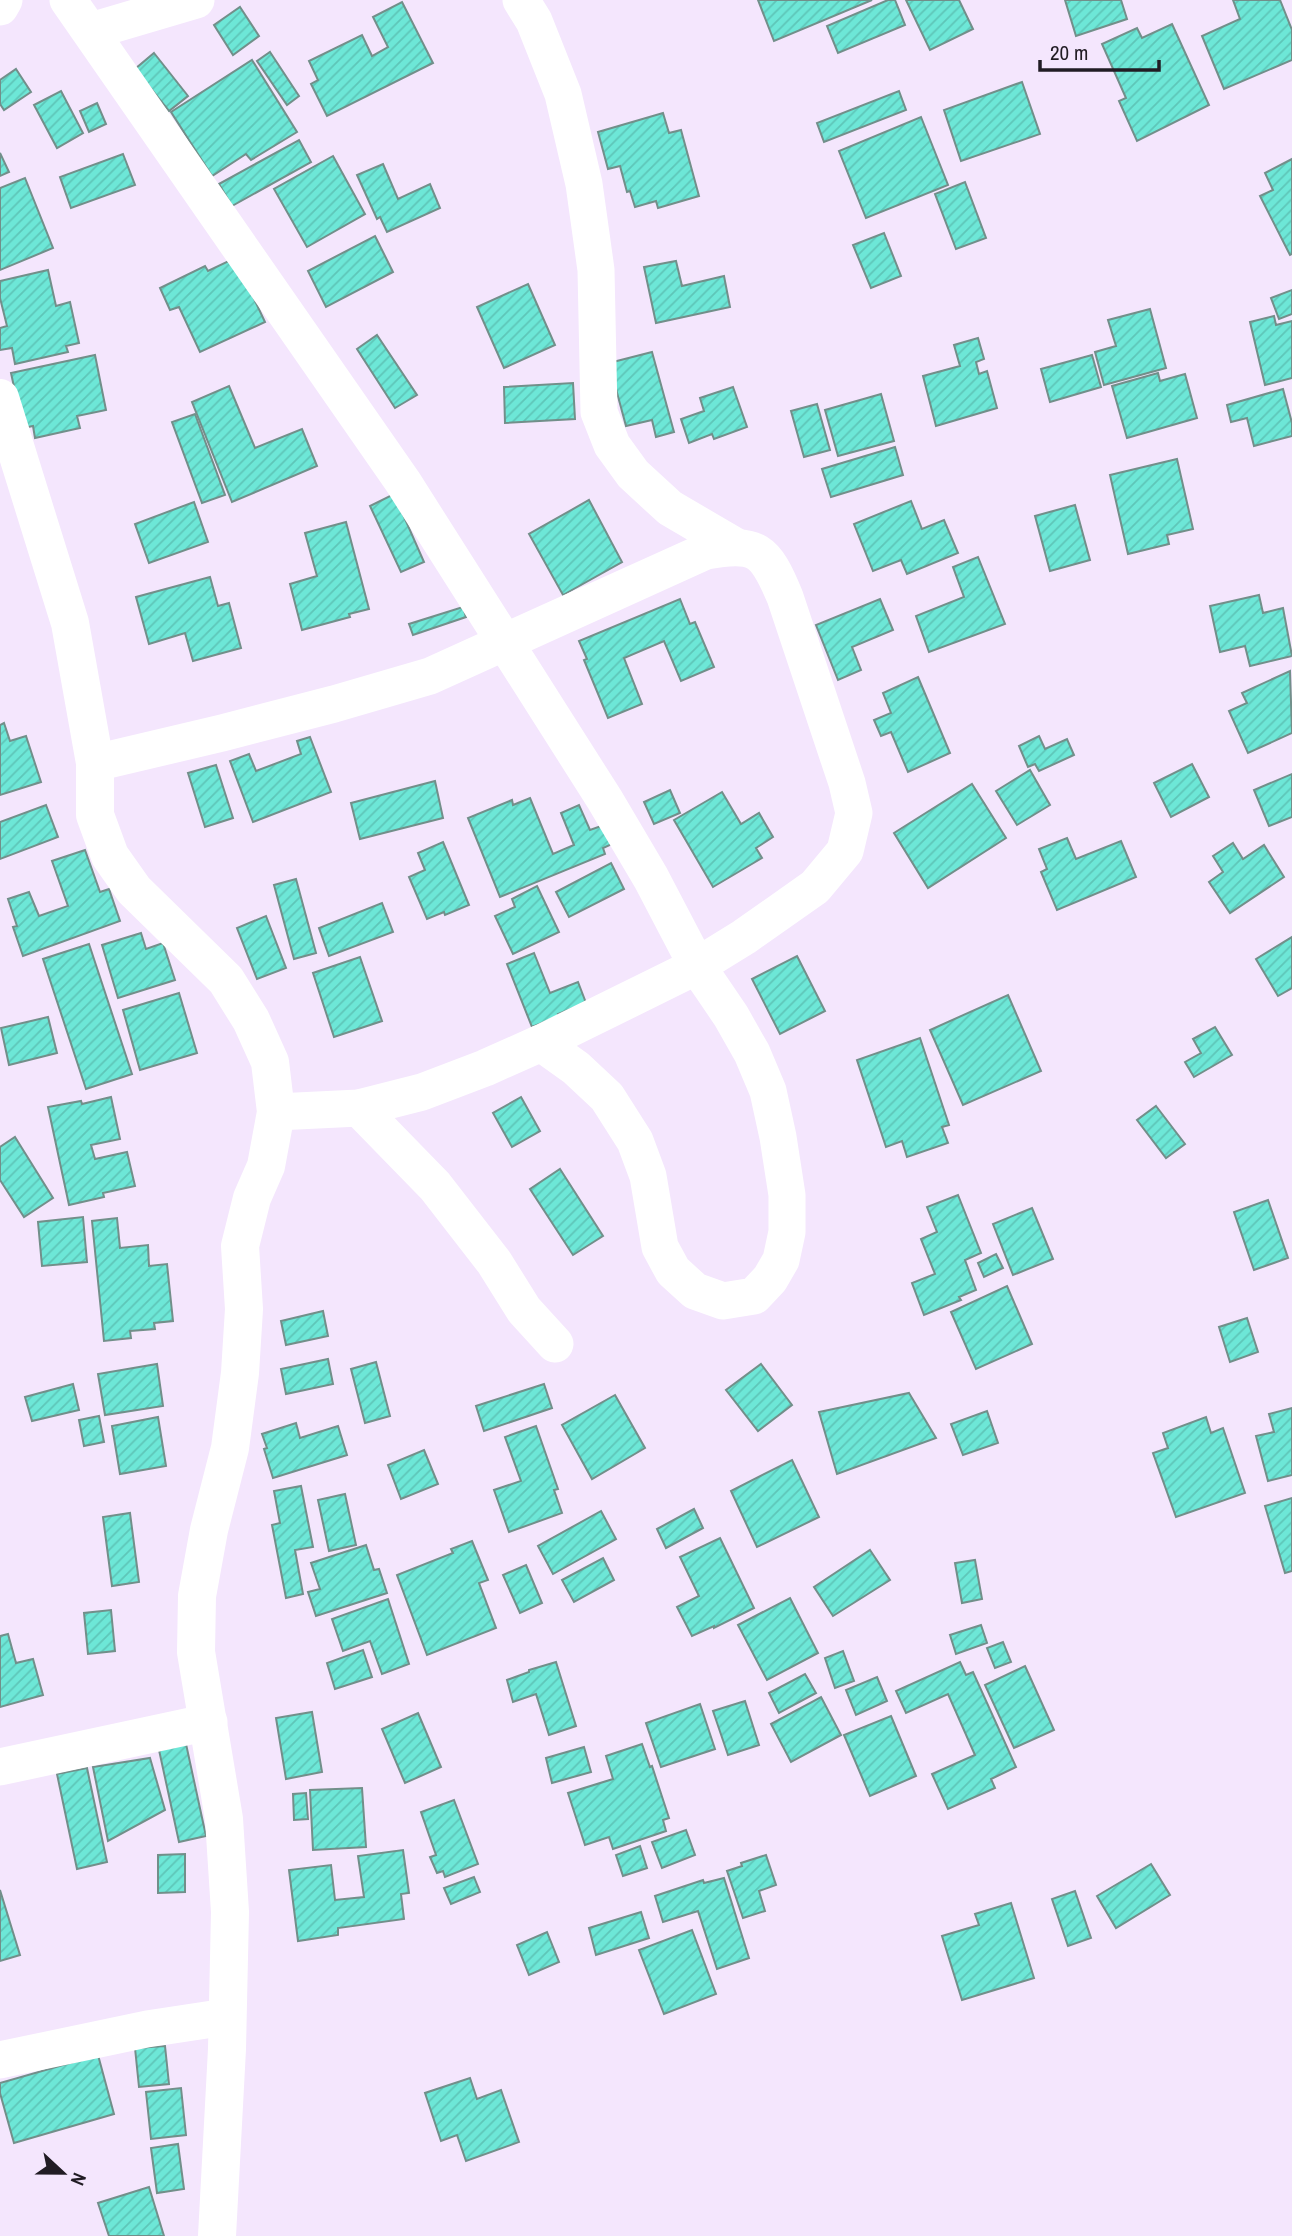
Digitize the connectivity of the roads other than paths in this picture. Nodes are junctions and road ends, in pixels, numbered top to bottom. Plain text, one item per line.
1 (4, 0) edge
2 (68, 0) edge
3 (196, 0) edge
4 (521, 0) edge
5 (0, 7) edge
6 (91, 31) junction
7 (0, 398) edge
8 (734, 546) junction
9 (504, 642) junction
10 (95, 763) junction
11 (697, 966) junction
12 (541, 1043) junction
13 (359, 1108) junction
14 (276, 1112) junction
15 (555, 1343) dead end
16 (209, 1722) junction
17 (0, 1767) edge
18 (226, 2017) junction
19 (0, 2060) edge
20 (217, 2236) edge

1 - 5 street
2 - 6 street
3 - 6 street
4 - 8 street
6 - 9 street
7 - 10 street
8 - 9 street
8 - 11 street
9 - 10 street
9 - 11 street
10 - 14 street
11 - 12 street
11 - 12 street
12 - 13 street
13 - 14 street
13 - 15 street
14 - 16 street
16 - 17 street
16 - 18 street
18 - 19 street
18 - 20 street

